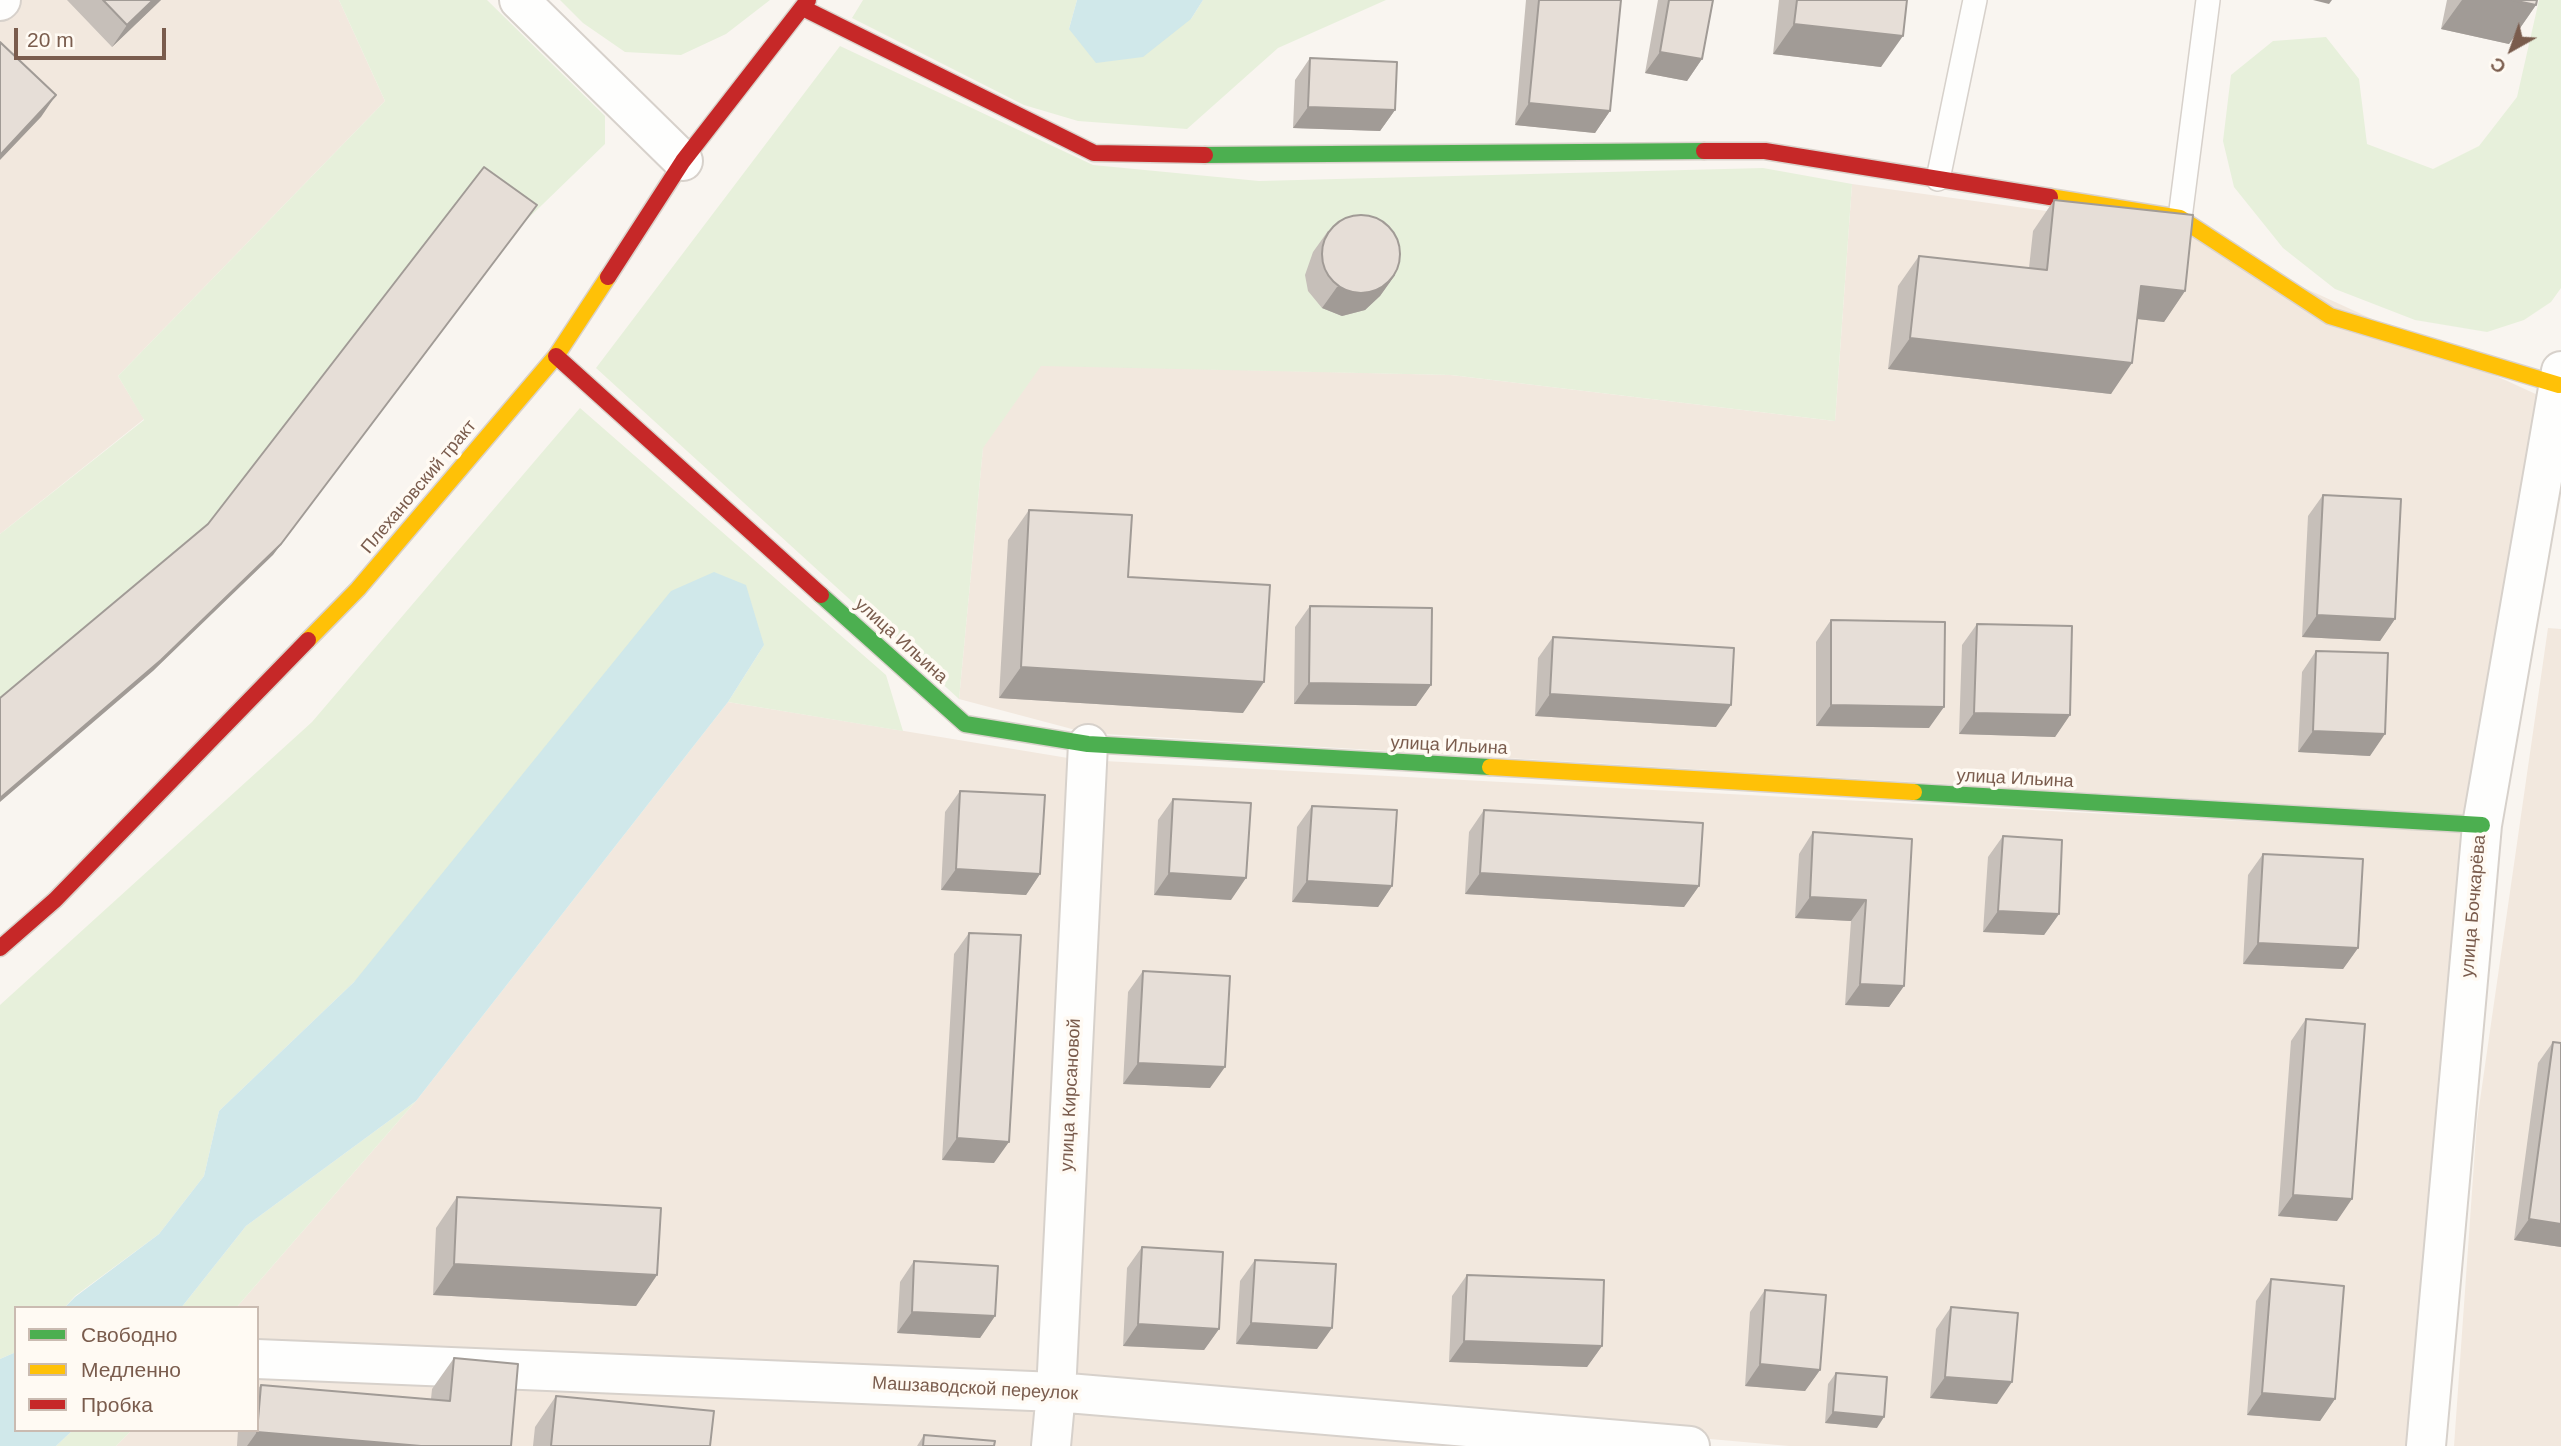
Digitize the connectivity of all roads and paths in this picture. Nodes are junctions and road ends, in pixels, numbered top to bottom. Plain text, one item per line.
1 (519, 0) edge
2 (1975, 0) edge
3 (2208, 0) edge
4 (805, 4) edge
5 (683, 160) junction
6 (1938, 178) junction
7 (2180, 218) junction
8 (556, 356) junction
9 (2560, 378) edge
10 (1088, 744) junction
11 (2482, 825) junction
12 (0, 948) edge
13 (259, 1359) edge
14 (1056, 1392) junction
15 (1051, 1446) edge
16 (1690, 1446) edge
17 (2426, 1446) edge

1 - 5 street
2 - 6 lane
3 - 7 lane
4 - 5 street, Плехановский тракт
4 - 6 street
5 - 8 street, Плехановский тракт
6 - 7 street
7 - 9 street
8 - 10 street, улица Ильина
8 - 12 street, Плехановский тракт
9 - 11 street, улица Бочкарёва
10 - 11 street, улица Ильина
10 - 14 street, улица Кирсановой
11 - 17 street, улица Бочкарёва
13 - 14 street, Машзаводской переулок
14 - 15 street, улица Кирсановой
14 - 16 street, Машзаводской переулок

